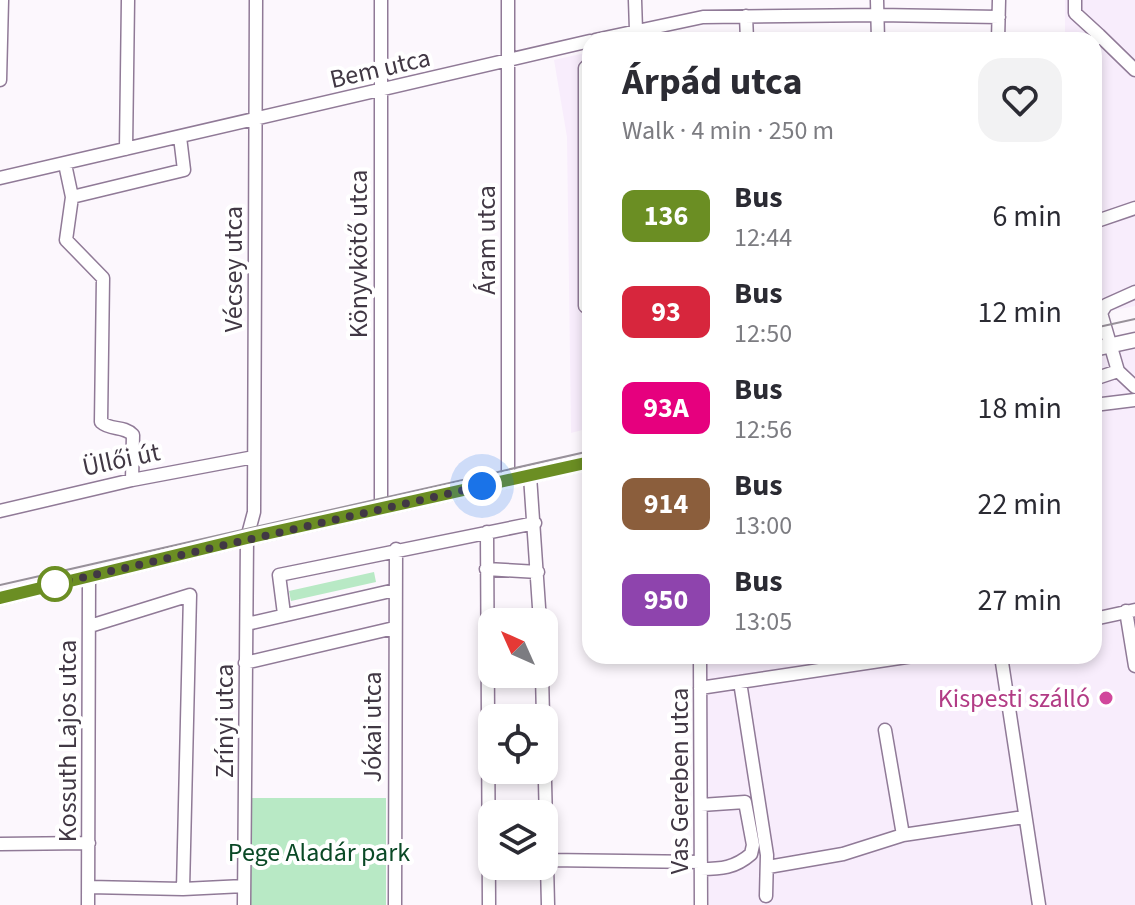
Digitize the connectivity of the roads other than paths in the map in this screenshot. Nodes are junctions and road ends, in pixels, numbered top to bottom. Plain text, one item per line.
1 (2, 0) edge
2 (128, 0) edge
3 (256, 0) edge
4 (381, 0) edge
5 (508, 0) edge
6 (635, 0) edge
7 (775, 0) edge
8 (877, 0) edge
9 (999, 0) edge
10 (1075, 0) edge
11 (775, 15) junction
12 (878, 15) junction
13 (746, 16) junction
14 (999, 17) junction
15 (636, 30) junction
16 (627, 32) edge
17 (747, 32) edge
18 (878, 32) edge
19 (998, 32) edge
20 (1092, 32) edge
21 (582, 42) edge
22 (1102, 42) edge
23 (507, 60) junction
24 (1135, 70) edge
25 (0, 80) edge
26 (380, 90) junction
27 (256, 120) junction
28 (180, 137) junction
29 (126, 149) junction
30 (65, 164) junction
31 (0, 178) edge
32 (72, 197) junction
33 (1135, 208) edge
34 (1102, 219) edge
35 (1135, 292) edge
36 (1102, 308) edge
37 (1102, 322) edge
38 (1135, 340) edge
39 (1113, 345) junction
40 (1102, 347) edge
41 (1118, 371) junction
42 (1102, 376) edge
43 (1135, 387) edge
44 (1135, 400) edge
45 (1102, 404) edge
46 (254, 457) junction
47 (582, 464) edge
48 (530, 476) junction
49 (132, 480) junction
50 (508, 480) junction
51 (381, 507) junction
52 (0, 511) edge
53 (535, 523) junction
54 (487, 532) junction
55 (247, 538) junction
56 (396, 549) junction
57 (486, 569) junction
58 (538, 572) junction
59 (89, 576) junction
60 (395, 590) junction
61 (0, 598) edge
62 (539, 608) edge
63 (1131, 610) edge
64 (284, 614) junction
65 (1102, 617) edge
66 (247, 624) junction
67 (90, 626) junction
68 (394, 628) junction
69 (245, 663) junction
70 (700, 664) edge
71 (860, 664) edge
72 (1002, 664) edge
73 (1135, 666) edge
74 (740, 682) junction
75 (700, 688) junction
76 (885, 730) dead end
77 (701, 805) junction
78 (1024, 817) junction
79 (903, 835) junction
80 (89, 843) junction
81 (0, 844) edge
82 (558, 860) edge
83 (701, 865) junction
84 (768, 867) junction
85 (548, 880) edge
86 (244, 886) junction
87 (89, 887) junction
88 (183, 889) junction
89 (766, 896) dead end
90 (88, 905) edge
91 (244, 905) edge
92 (395, 905) edge
93 (489, 905) edge
94 (548, 905) edge
95 (701, 905) edge
96 (1039, 905) edge

1 - 25 street
2 - 29 street
3 - 27 street, Vécsey utca
4 - 26 street, Könyvkötő utca
5 - 23 street, Áram utca
6 - 15 street
7 - 11 street
8 - 12 street
9 - 14 street
10 - 20 street
11 - 12 street, Bem utca
11 - 13 street, Bem utca
12 - 14 street, Bem utca
12 - 18 street
13 - 15 street, Bem utca
13 - 17 street
14 - 19 street
15 - 16 street, Bem utca
21 - 23 street, Bem utca
22 - 24 street
23 - 26 street, Bem utca
23 - 50 street, Áram utca
26 - 27 street, Bem utca
26 - 51 street, Könyvkötő utca
27 - 28 street, Bem utca
27 - 46 street, Vécsey utca
28 - 29 street, Bem utca
28 - 32 street
29 - 30 street, Bem utca
30 - 31 street, Bem utca
30 - 32 street
32 - 49 street
33 - 34 street
35 - 36 street
37 - 39 street
38 - 39 main road
39 - 40 main road
39 - 41 street
41 - 42 street
41 - 43 street
44 - 45 street
46 - 49 street, Üllői út
46 - 55 street, Vécsey utca
47 - 48 main road
48 - 50 main road
48 - 53 street
49 - 52 street, Üllői út
50 - 51 main road
51 - 55 main road
53 - 54 street
53 - 58 street
54 - 56 street
54 - 57 street
55 - 59 main road
55 - 66 street, Zrínyi utca
56 - 60 street, Jókai utca
56 - 64 street
57 - 58 street
57 - 93 street
58 - 62 street
59 - 61 main road
59 - 67 street, Kossuth Lajos utca
60 - 64 street
60 - 68 street, Jókai utca
63 - 65 street
63 - 73 street
64 - 66 street
66 - 69 street, Zrínyi utca
67 - 80 street, Kossuth Lajos utca
67 - 88 street
68 - 69 street
68 - 92 street, Jókai utca
69 - 86 street, Zrínyi utca
70 - 75 street, Vas Gereben utca
71 - 74 street
72 - 78 street
74 - 75 street
74 - 84 street
75 - 77 street, Vas Gereben utca
76 - 79 street
77 - 83 street, Vas Gereben utca
77 - 83 street
78 - 79 street
78 - 96 street
79 - 84 street
80 - 81 street
80 - 87 street, Kossuth Lajos utca
82 - 83 street
83 - 95 street, Vas Gereben utca
84 - 89 street
85 - 94 street
86 - 88 street
86 - 91 street, Zrínyi utca
87 - 88 street
87 - 90 street, Kossuth Lajos utca

